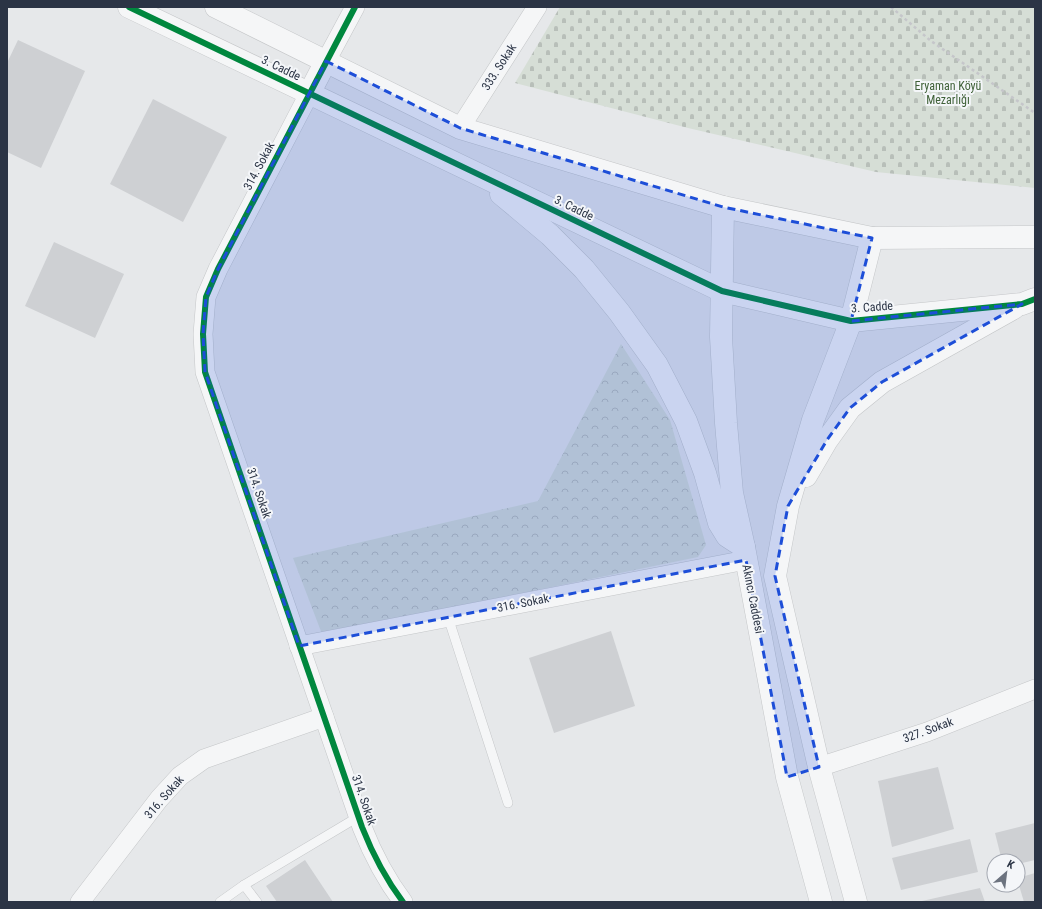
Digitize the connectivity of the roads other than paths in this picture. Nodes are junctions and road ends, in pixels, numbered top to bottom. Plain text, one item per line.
1 (129, 7) edge
2 (216, 7) edge
3 (354, 7) edge
4 (537, 7) edge
5 (326, 61) junction
6 (309, 94) junction
7 (460, 128) junction
8 (476, 173) junction
9 (723, 207) junction
10 (1035, 237) edge
11 (872, 238) junction
12 (722, 291) junction
13 (1029, 301) edge
14 (851, 321) junction
15 (788, 506) junction
16 (745, 554) junction
17 (448, 617) junction
18 (299, 646) junction
19 (1035, 689) edge
20 (324, 718) junction
21 (819, 767) junction
22 (788, 777) junction
23 (508, 803) dead end
24 (358, 816) junction
25 (244, 885) junction
26 (80, 902) edge
27 (220, 902) edge
28 (257, 902) edge
29 (403, 902) edge
30 (821, 902) edge
31 (856, 902) edge

1 - 6 street, 3. Cadde
2 - 5 street
3 - 5 street
4 - 7 street, 333. Sokak
5 - 6 street
5 - 7 street
6 - 8 street, 3. Cadde
6 - 18 street, 314. Sokak
7 - 9 street
8 - 12 street, 3. Cadde
8 - 16 street
9 - 11 street
9 - 12 street, Akıncı Caddesi
10 - 11 street
11 - 14 street
12 - 14 street, 3. Cadde
12 - 16 street, Akıncı Caddesi
13 - 14 street, 3. Cadde
13 - 15 street
14 - 15 street
15 - 21 street
16 - 17 street, 316. Sokak
16 - 22 street, Akıncı Caddesi
17 - 18 street, 316. Sokak
17 - 23 lane
18 - 20 street, 314. Sokak
19 - 21 street, 327. Sokak
20 - 24 street, 314. Sokak
20 - 26 street, 316. Sokak
21 - 22 street
21 - 31 street
22 - 30 street, Akıncı Caddesi
24 - 25 lane
24 - 29 street, 314. Sokak
25 - 27 lane
25 - 28 lane

